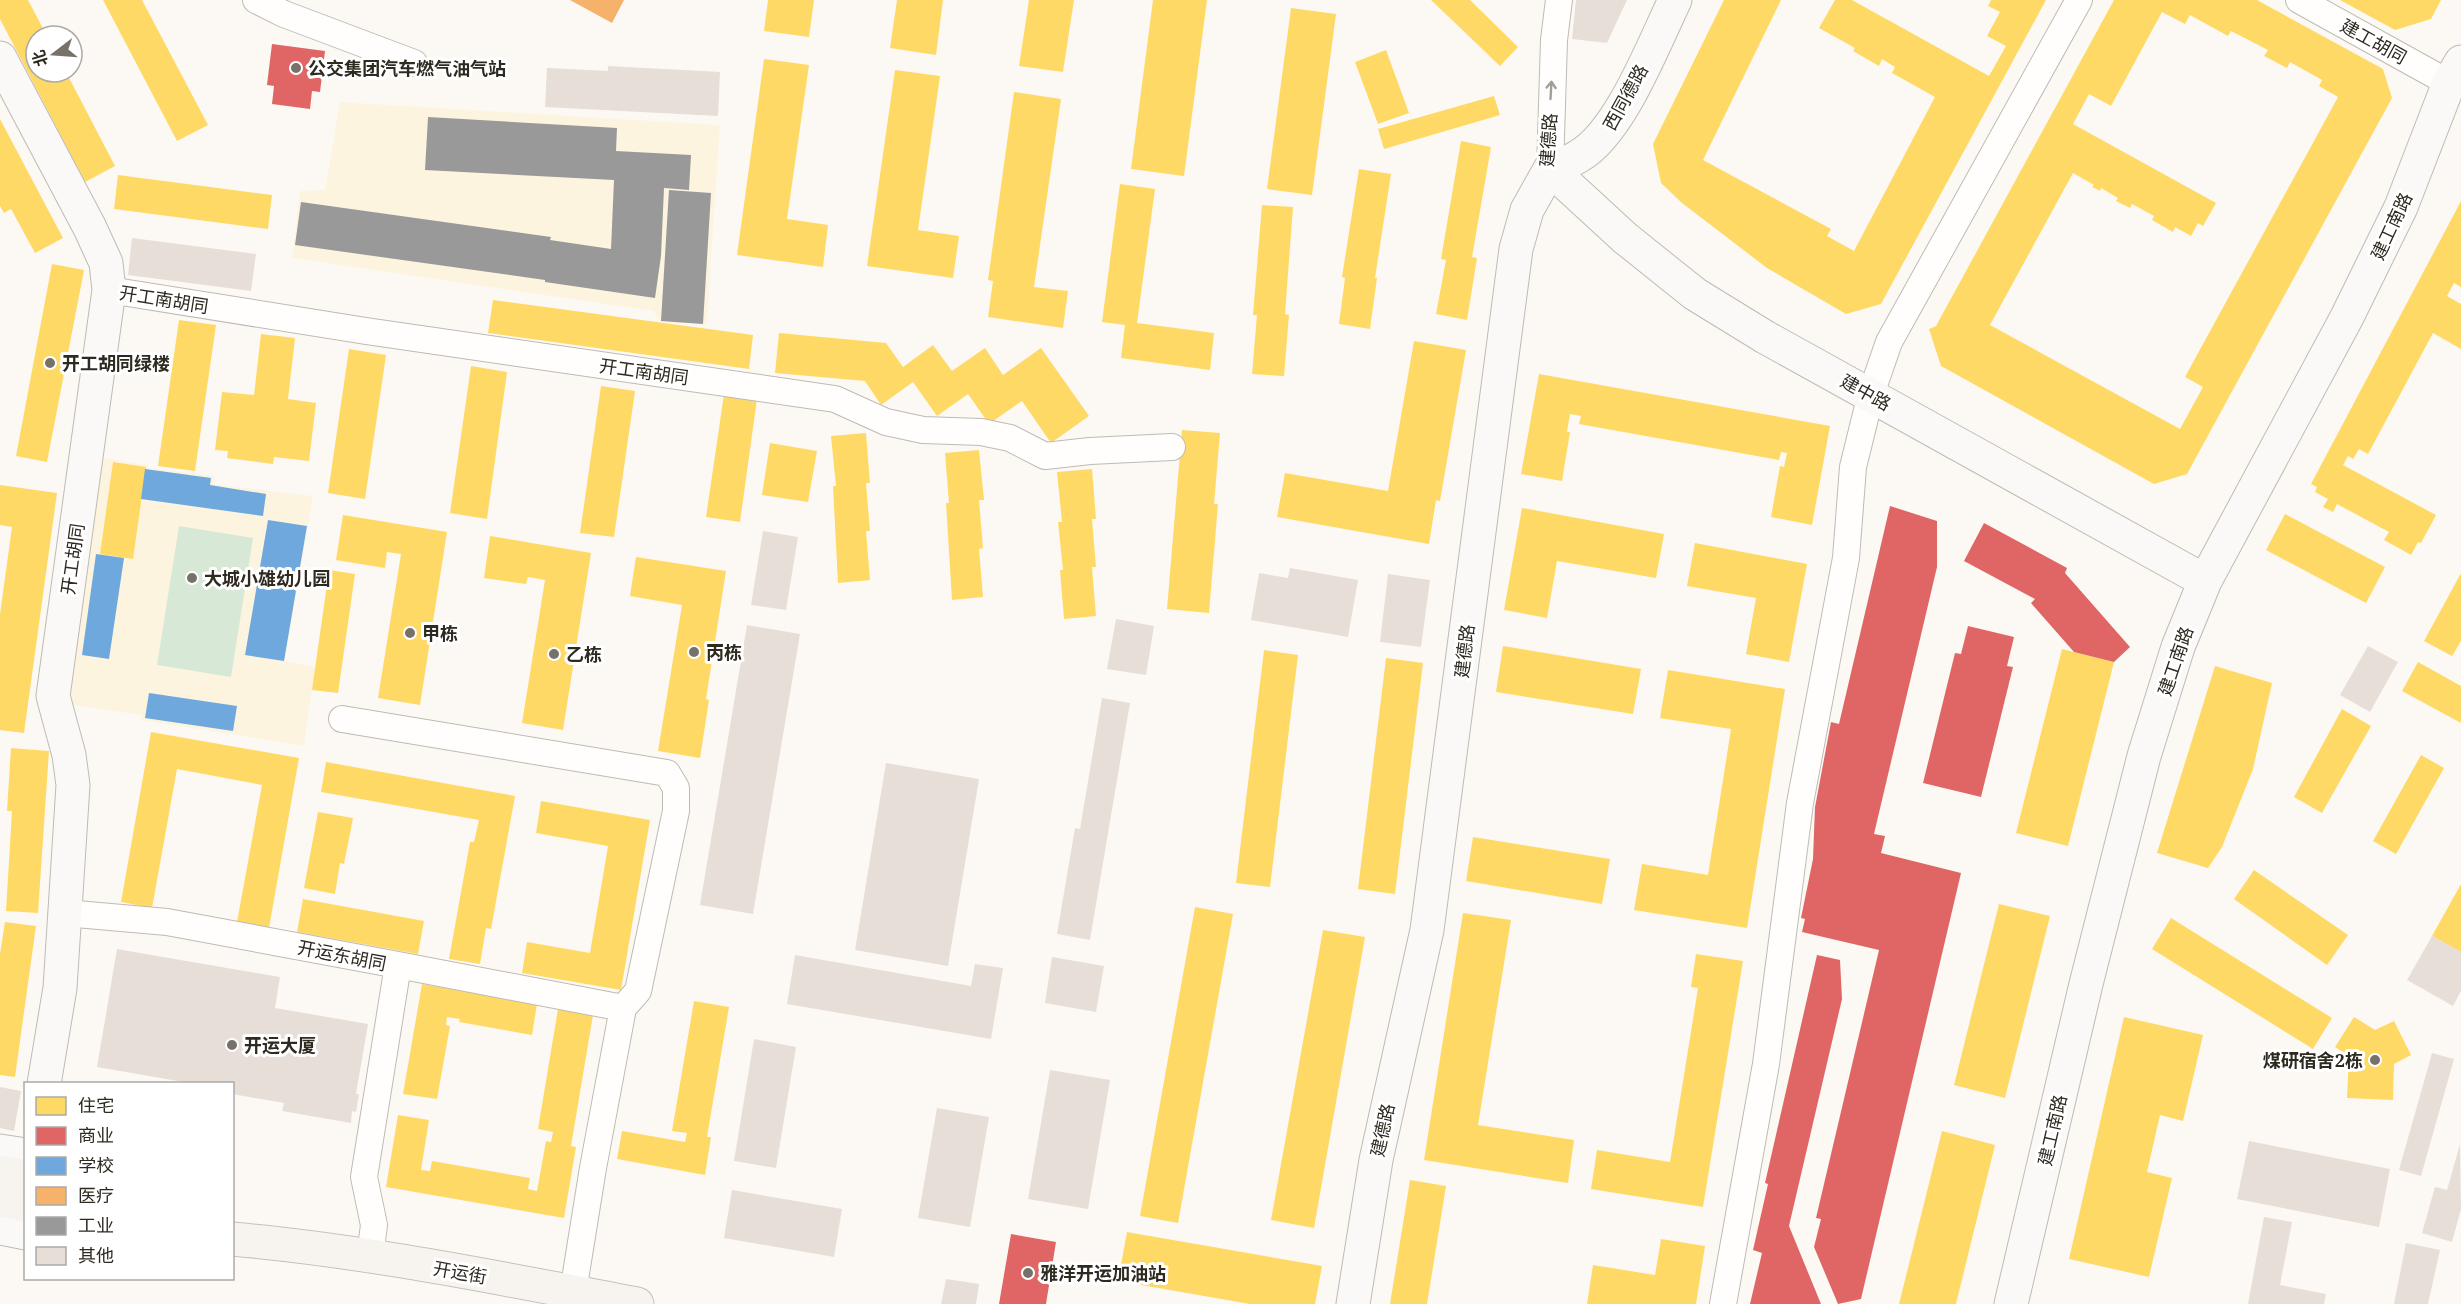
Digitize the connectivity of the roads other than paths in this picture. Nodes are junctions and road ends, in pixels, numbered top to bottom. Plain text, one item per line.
1 (256, 0) edge
2 (1559, 0) edge
3 (1675, 0) edge
4 (2079, 0) edge
5 (2299, 0) edge
6 (0, 58) edge
7 (414, 63) dead end
8 (2455, 72) edge
9 (1550, 169) junction
10 (109, 290) junction
11 (1871, 394) junction
12 (1172, 447) dead end
13 (2205, 581) junction
14 (342, 719) dead end
15 (65, 913) junction
16 (398, 965) junction
17 (624, 1008) junction
18 (44, 1082) edge
19 (0, 1151) edge
20 (24, 1155) edge
21 (0, 1172) edge
22 (24, 1177) edge
23 (0, 1200) edge
24 (24, 1205) edge
25 (0, 1228) edge
26 (234, 1228) edge
27 (24, 1233) edge
28 (234, 1239) edge
29 (282, 1243) junction
30 (370, 1257) junction
31 (573, 1292) junction
32 (637, 1304) edge
33 (1353, 1304) edge
34 (1723, 1304) edge
35 (2011, 1304) edge

1 - 7 street
9 -> 2 street, 建德路
3 - 9 street, 西同德路
4 - 11 street
5 - 8 street, 建工胡同
6 - 10 street, 开工胡同
8 - 13 street, 建工南路
9 - 11 street, 建中路
9 - 33 street, 建德路
10 - 12 street, 开工南胡同
10 - 15 street, 开工胡同
11 - 13 street, 建中路
11 - 34 street
13 - 35 street, 建工南路
14 - 17 street
15 - 16 street, 开运东胡同
15 - 18 street, 开工胡同
16 - 17 street
16 - 30 street, 开运东胡同
17 - 31 street
19 - 20 street
21 - 22 main road
23 - 24 main road
25 - 27 street
26 - 29 main road, 开运街
28 - 29 main road, 开运街
29 - 30 main road, 开运街
30 - 31 main road, 开运街
31 - 32 main road, 开运街

